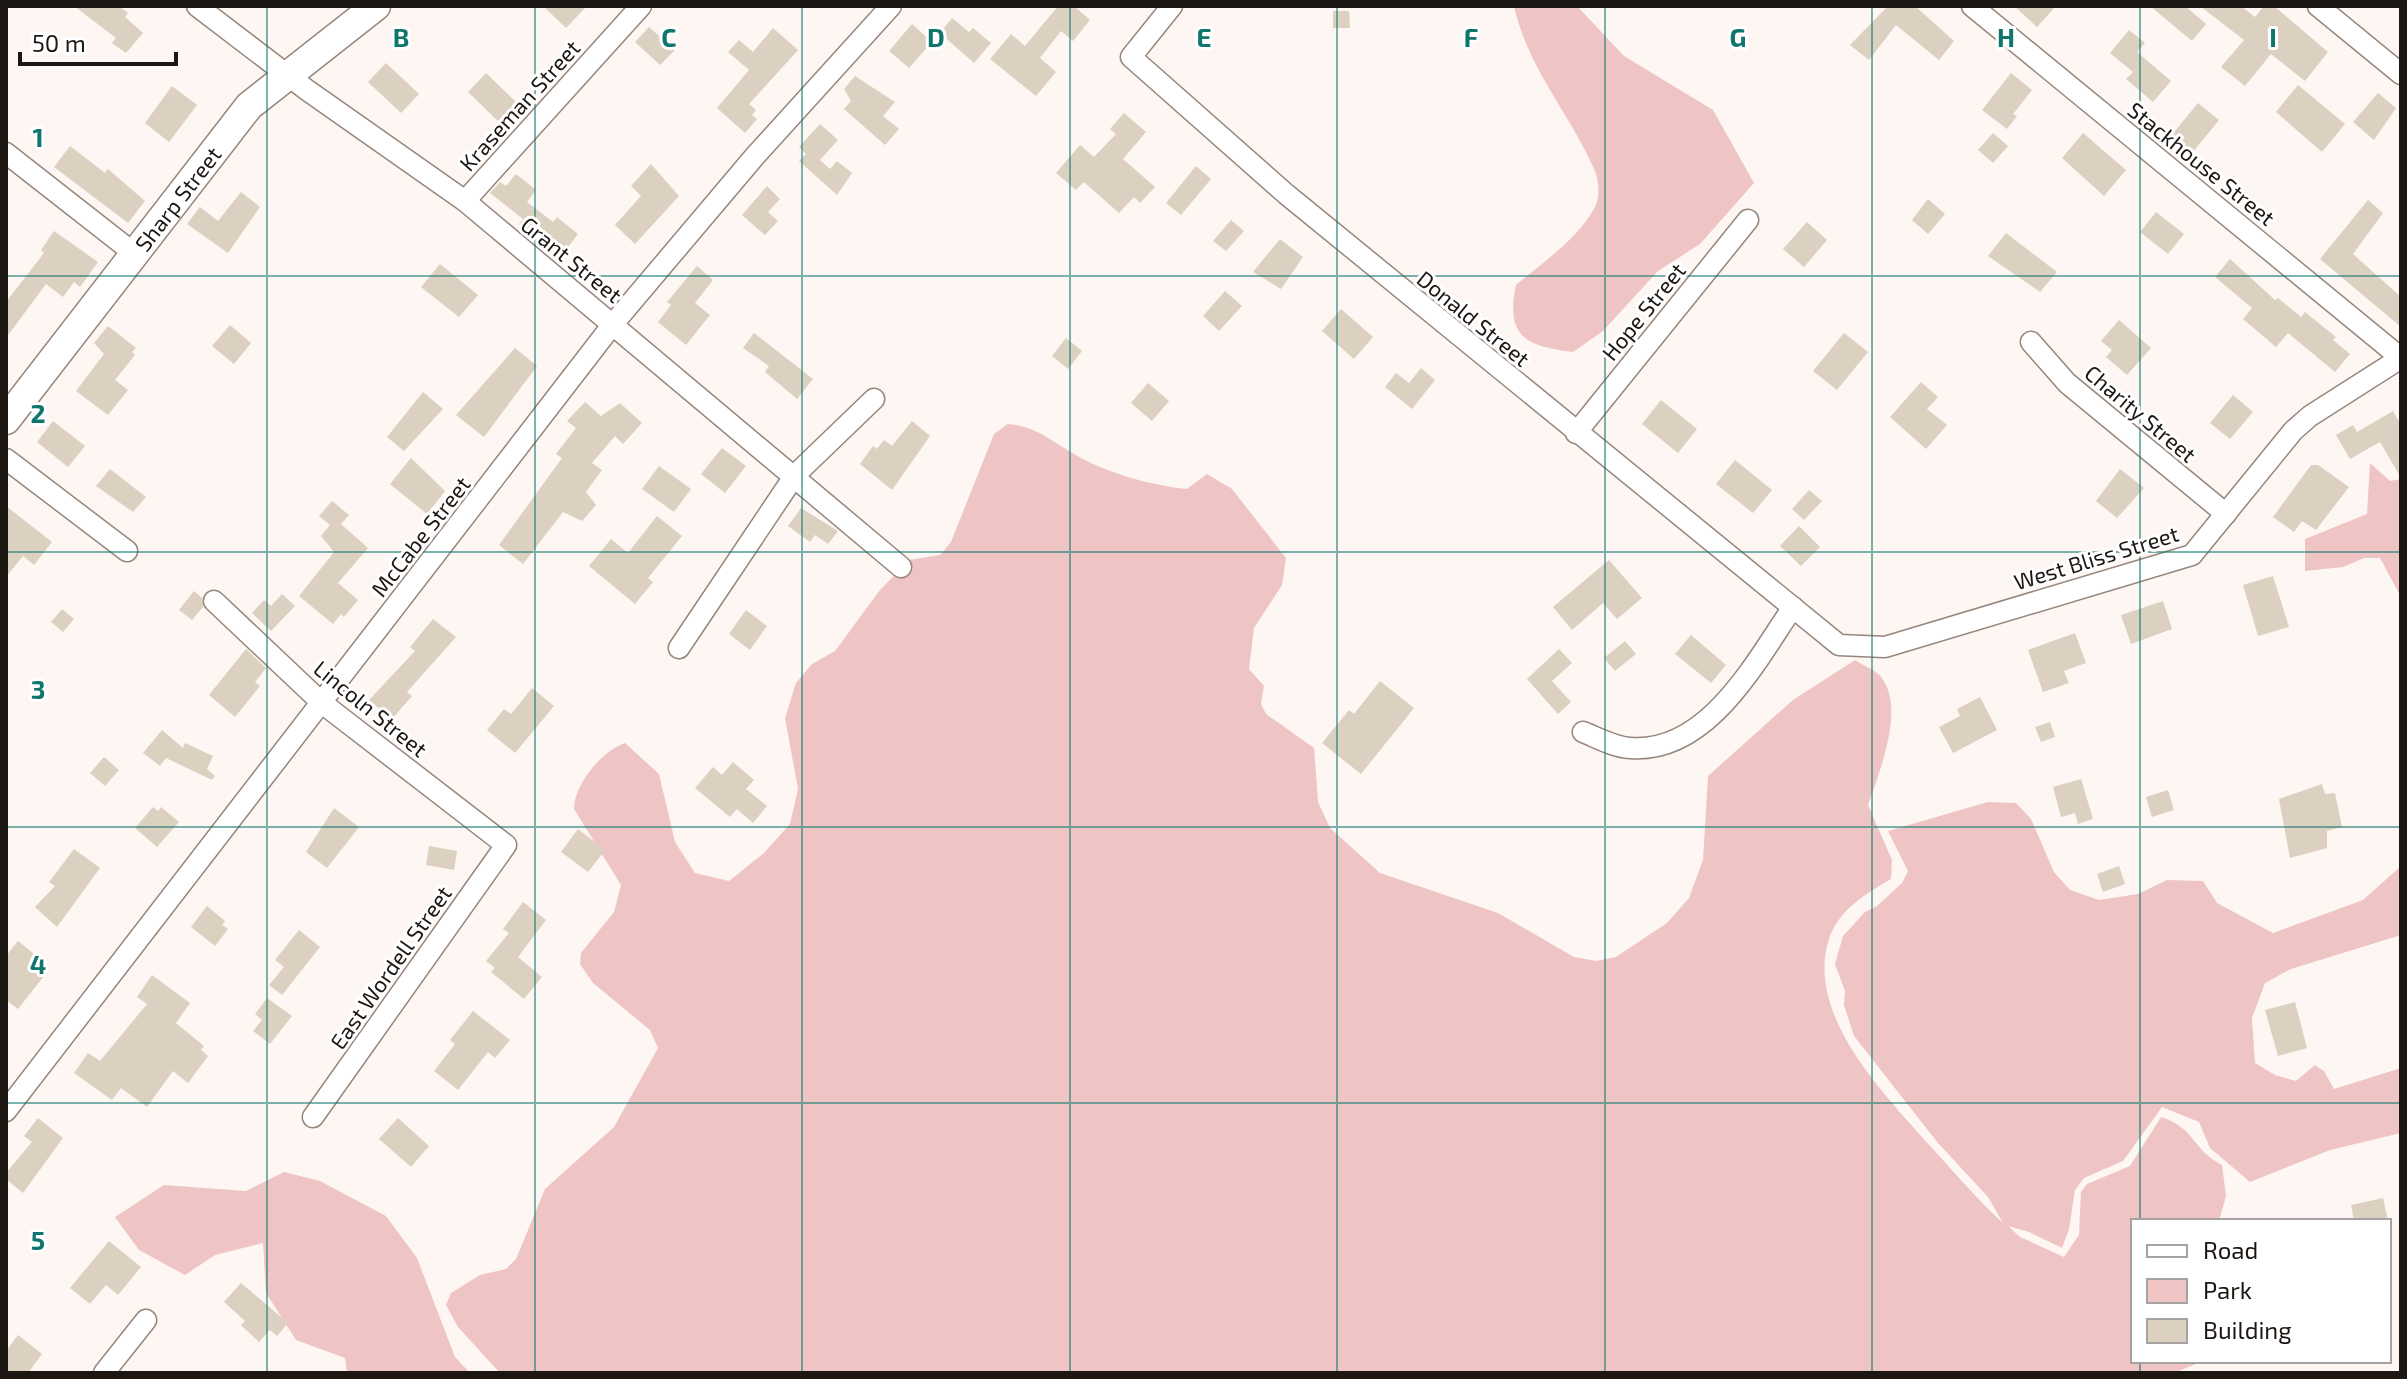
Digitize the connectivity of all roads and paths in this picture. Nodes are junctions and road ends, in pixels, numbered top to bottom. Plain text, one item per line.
1 (197, 6) edge
2 (376, 6) edge
3 (641, 6) edge
4 (891, 6) edge
5 (1172, 6) edge
6 (1972, 6) edge
7 (2318, 6) edge
8 (2401, 74) edge
9 (287, 75) junction
10 (6, 153) edge
11 (465, 201) junction
12 (1748, 220) dead end
13 (135, 254) junction
14 (613, 324) junction
15 (2031, 342) dead end
16 (2401, 358) edge
17 (874, 399) dead end
18 (6, 419) edge
19 (1576, 433) junction
20 (6, 459) edge
21 (795, 475) junction
22 (2226, 514) junction
23 (127, 551) dead end
24 (901, 567) dead end
25 (214, 601) dead end
26 (1793, 607) junction
27 (679, 648) dead end
28 (322, 703) junction
29 (1583, 732) dead end
30 (506, 845) joint
31 (6, 1111) edge
32 (313, 1117) dead end
33 (146, 1320) dead end
34 (104, 1373) edge

1 - 9 street, Grant Street
2 - 9 street, Sharp Street
3 - 11 street, Kraseman Street
4 - 14 street, McCabe Street
5 - 19 street, Donald Street
6 - 16 street, Stackhouse Street
7 - 8 street
9 - 11 street, Grant Street
9 - 13 street, Sharp Street
10 - 13 street
11 - 14 street, Grant Street
12 - 19 street, Hope Street
13 - 18 street, Sharp Street
14 - 21 street, Grant Street
14 - 28 street, McCabe Street
15 - 22 street, Charity Street
16 - 22 street, West Bliss Street
17 - 21 street
19 - 26 street, Donald Street
20 - 23 street
21 - 24 street, Grant Street
21 - 27 street
22 - 26 street, West Bliss Street
25 - 28 street, Lincoln Street
26 - 29 street
28 - 30 street, Lincoln Street
28 - 31 street, McCabe Street
30 - 32 street, East Wordell Street
33 - 34 street

